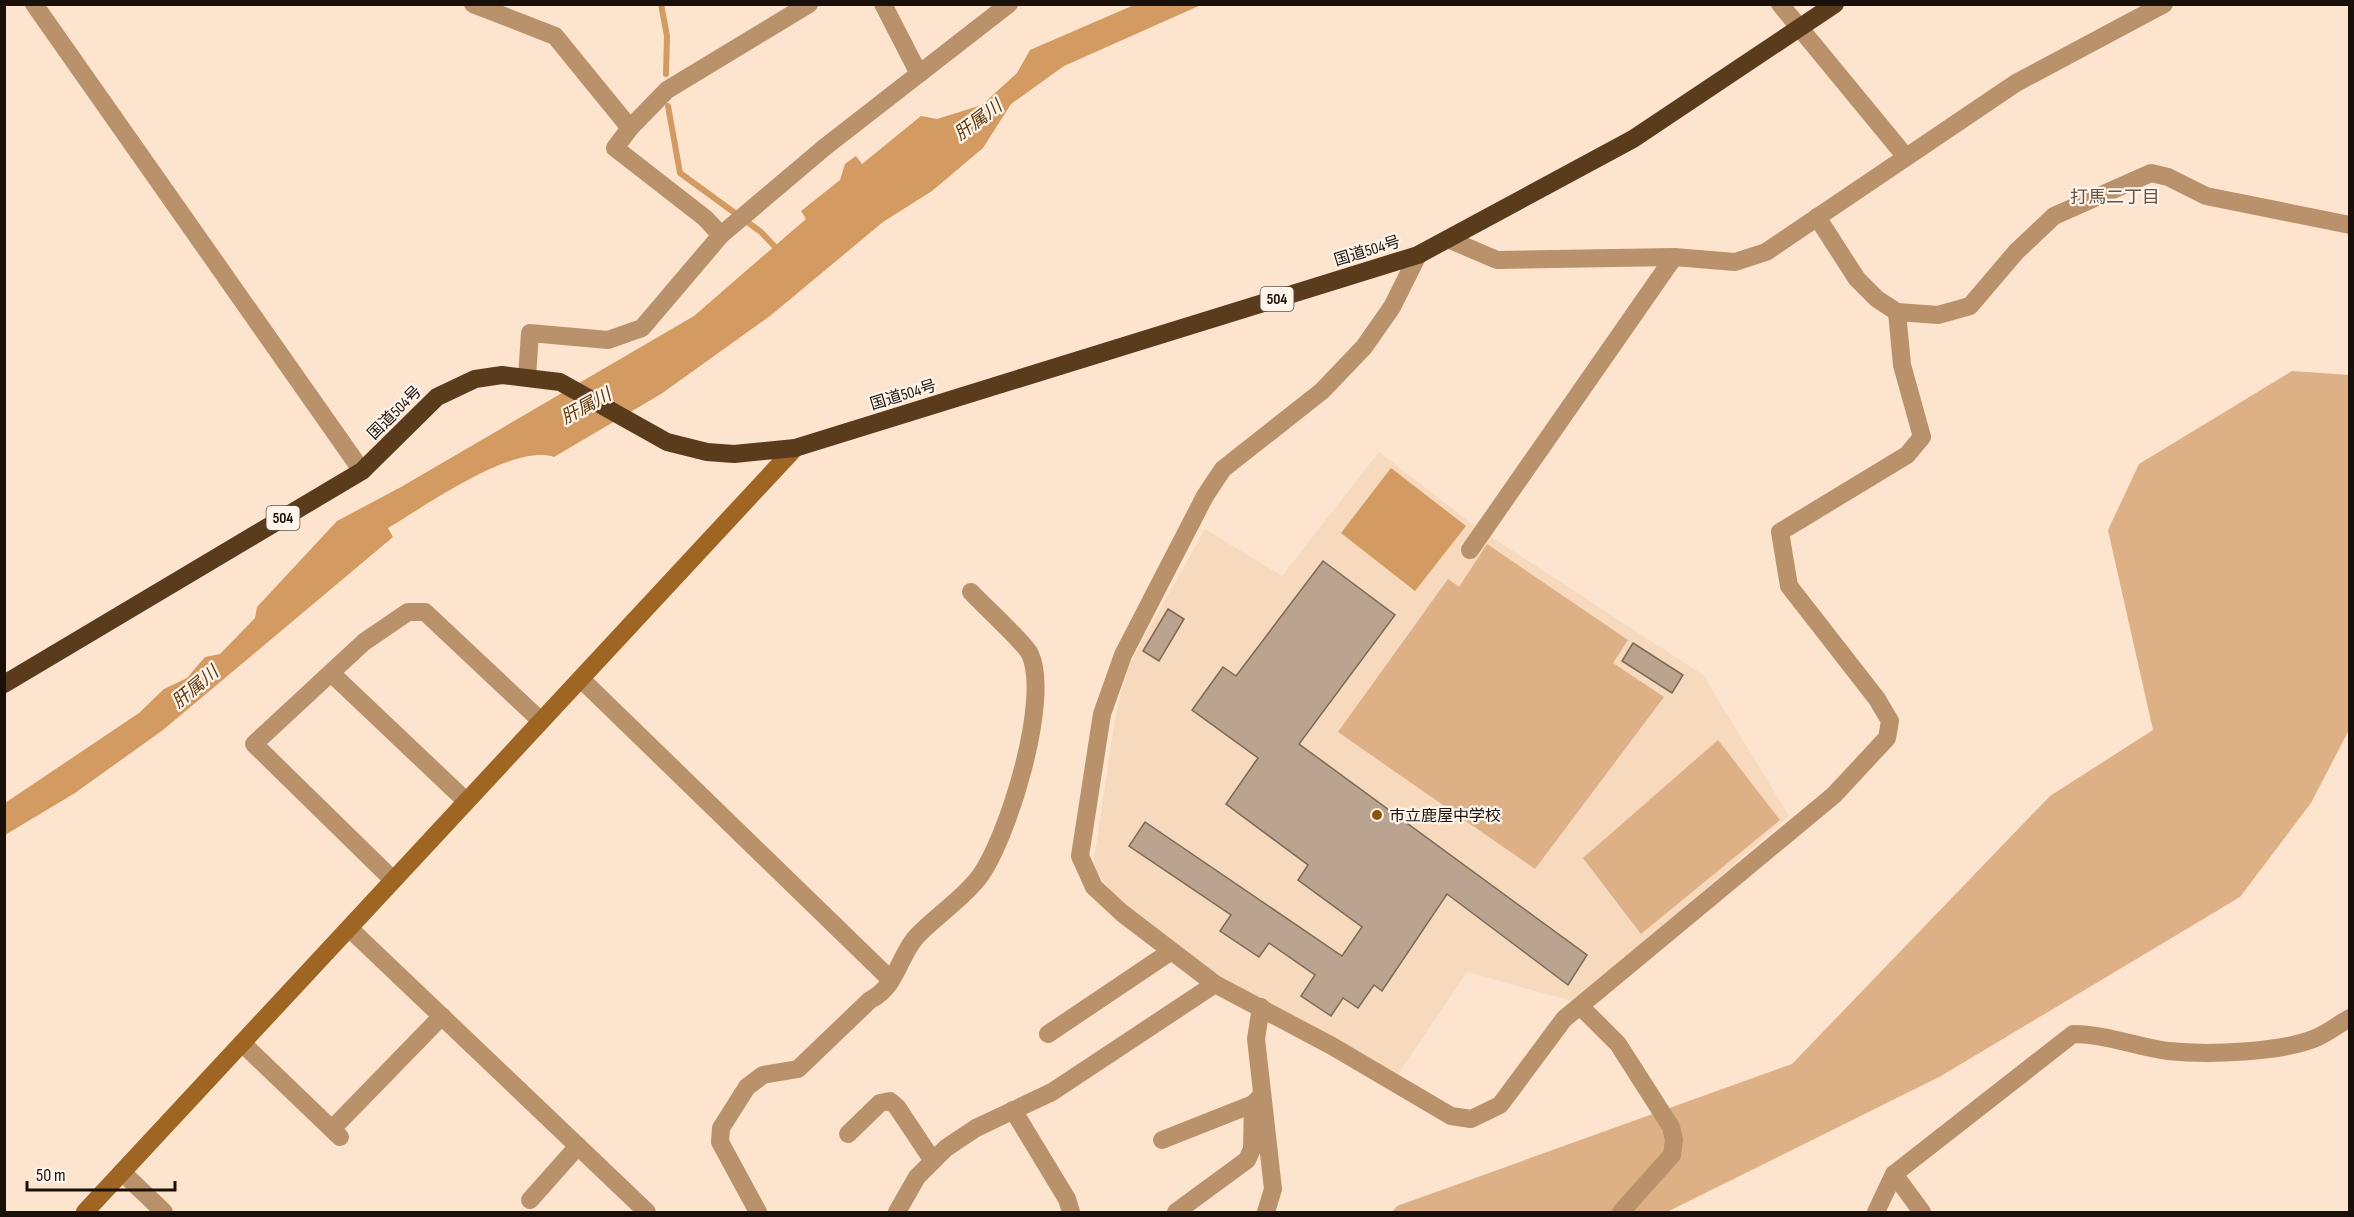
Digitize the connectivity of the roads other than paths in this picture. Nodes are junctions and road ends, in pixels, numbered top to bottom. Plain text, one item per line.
1 (34, 4) edge
2 (473, 4) edge
3 (809, 4) edge
4 (883, 4) edge
5 (1009, 4) edge
6 (1780, 4) edge
7 (1835, 4) edge
8 (2164, 4) edge
9 (1798, 27) junction
10 (919, 74) junction
11 (630, 128) junction
12 (1906, 157) junction
13 (1817, 217) junction
14 (2349, 225) edge
15 (721, 235) junction
16 (1448, 239) junction
17 (1418, 255) junction
18 (1674, 257) junction
19 (1897, 312) junction
20 (527, 377) junction
21 (795, 448) junction
22 (362, 471) junction
23 (1470, 550) dead end
24 (970, 592) dead end
25 (331, 673) junction
26 (581, 679) junction
27 (4, 684) edge
28 (541, 721) junction
29 (466, 801) junction
30 (393, 880) junction
31 (349, 928) junction
32 (1170, 952) junction
33 (891, 980) junction
34 (1215, 984) junction
35 (1260, 1007) junction
36 (1581, 1007) junction
37 (442, 1016) junction
38 (2349, 1018) edge
39 (1048, 1034) dead end
40 (242, 1043) junction
41 (1258, 1099) junction
42 (1013, 1110) junction
43 (848, 1134) dead end
44 (1162, 1140) dead end
45 (578, 1146) junction
46 (933, 1161) junction
47 (122, 1172) junction
48 (1894, 1174) junction
49 (530, 1200) dead end
50 (85, 1212) edge
51 (164, 1212) edge
52 (647, 1212) edge
53 (758, 1212) edge
54 (897, 1212) edge
55 (1071, 1212) edge
56 (1176, 1212) edge
57 (1266, 1212) edge
58 (1621, 1212) edge
59 (1876, 1212) edge
60 (1922, 1212) edge

1 - 22 street
2 - 11 street
3 - 11 street
4 - 10 street
5 - 10 street
6 - 9 street
7 - 9 highway, 国道504号 / 504
8 - 12 street
9 - 12 street
9 - 16 highway, 国道504号 / 504
10 - 15 street
11 - 15 street
12 - 13 street
13 - 18 street
13 - 19 street
14 - 19 street
15 - 20 street
16 - 17 highway, 国道504号 / 504
16 - 18 street
17 - 21 highway, 国道504号 / 504
17 - 32 street
18 - 23 street
19 - 36 street
20 - 21 highway, 国道504号 / 504
20 - 22 highway, 国道504号 / 504
21 - 26 street
22 - 27 highway, 国道504号 / 504
24 - 33 street
25 - 28 street
25 - 29 street
25 - 30 street
26 - 28 street
26 - 33 street
28 - 29 street
29 - 30 street
30 - 31 street
31 - 37 street
31 - 40 street
32 - 34 street
32 - 39 street
33 - 53 street
34 - 35 street
34 - 42 street
35 - 36 street
35 - 41 street
36 - 58 street
37 - 40 street
37 - 45 street
38 - 48 street
40 - 47 street
41 - 44 street
41 - 56 street
41 - 57 street
42 - 46 street
42 - 55 street
43 - 46 street
45 - 49 street
45 - 52 street
46 - 54 street
47 - 50 street
47 - 51 street
48 - 59 street
48 - 60 street

